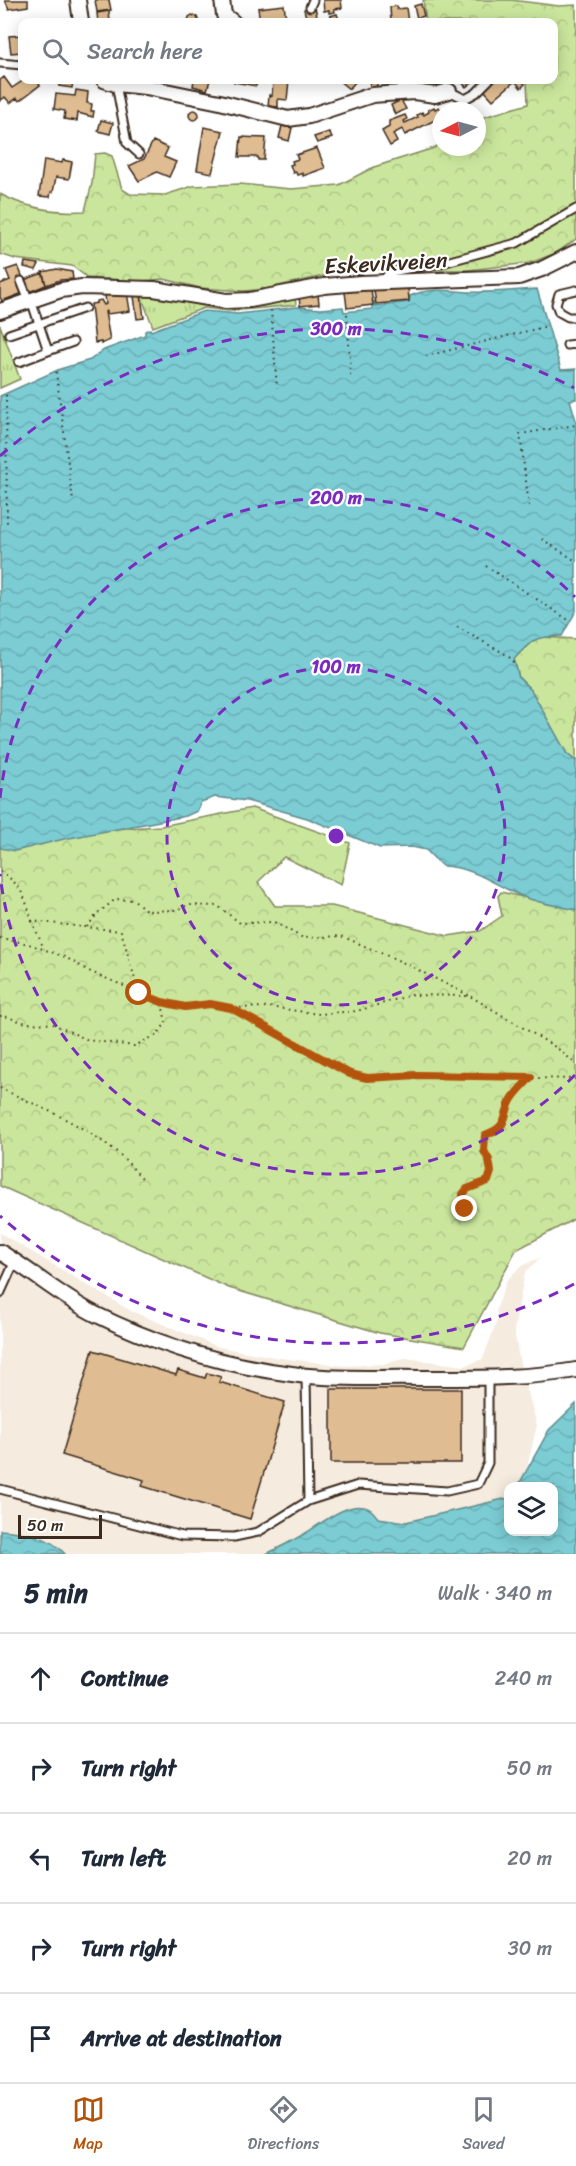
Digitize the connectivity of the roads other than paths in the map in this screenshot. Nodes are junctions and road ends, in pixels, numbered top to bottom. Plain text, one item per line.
1 (78, 0) edge
2 (222, 0) edge
3 (80, 18) edge
4 (228, 18) edge
5 (0, 63) edge
6 (18, 65) edge
7 (111, 84) edge
8 (124, 84) edge
9 (485, 84) edge
10 (448, 91) joint
11 (140, 154) dead end
12 (576, 209) edge
13 (576, 252) edge
14 (21, 281) dead end
15 (381, 282) junction
16 (576, 290) edge
17 (30, 300) junction
18 (85, 308) dead end
19 (0, 311) edge
20 (576, 317) edge
21 (39, 323) junction
22 (9, 334) dead end
23 (73, 342) dead end
24 (576, 344) edge
25 (567, 345) dead end
26 (48, 351) junction
27 (19, 362) dead end
28 (0, 1252) edge
29 (15, 1261) junction
30 (0, 1294) edge
31 (576, 1363) edge
32 (576, 1370) edge
33 (560, 1373) junction
34 (306, 1376) junction
35 (488, 1378) junction
36 (0, 1489) edge
37 (308, 1501) junction

1 - 3 street
2 - 4 street
5 - 6 lane
7 - 11 lane
8 - 10 street
9 - 10 lane
12 - 15 lane
13 - 15 street, Eskevikveien
14 - 17 lane
15 - 17 street, Eskevikveien
16 - 20 lane
17 - 19 street, Eskevikveien
17 - 21 lane
18 - 21 lane
21 - 22 lane
21 - 26 lane
23 - 26 lane
24 - 25 lane
26 - 27 lane
28 - 29 street
29 - 30 lane
29 - 34 street
31 - 33 street
32 - 33 street
33 - 35 street
34 - 35 street
34 - 37 lane
35 - 37 lane
36 - 37 lane

